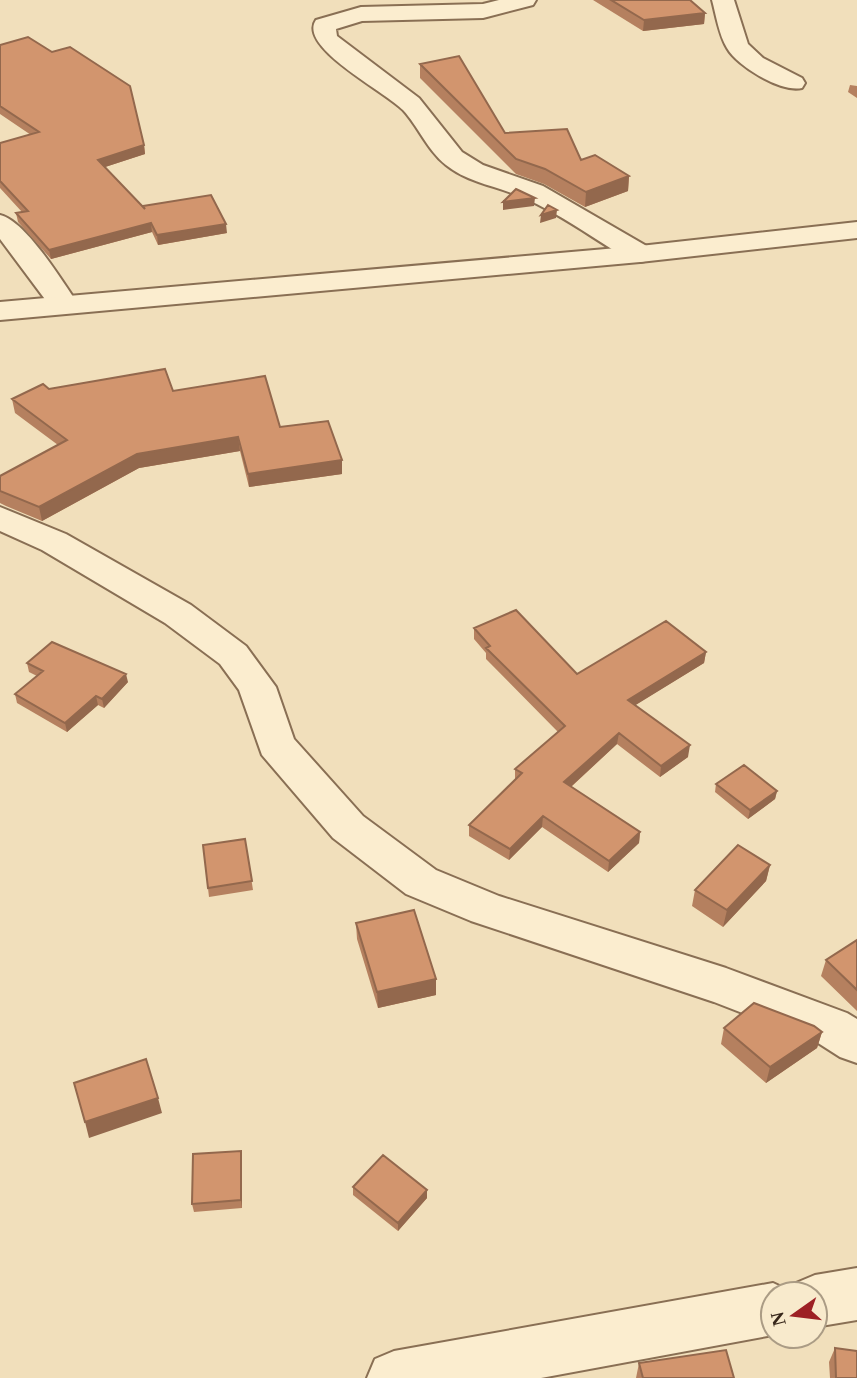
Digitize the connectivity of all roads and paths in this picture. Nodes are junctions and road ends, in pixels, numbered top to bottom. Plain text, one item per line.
1 (525, 0) edge
2 (723, 0) edge
3 (356, 7) edge
4 (793, 83) dead end
5 (0, 223) edge
6 (857, 230) edge
7 (640, 254) junction
8 (63, 304) junction
9 (0, 311) edge
10 (0, 519) edge
11 (857, 1043) edge
12 (857, 1294) edge
13 (829, 1299) edge
14 (759, 1312) edge
15 (394, 1378) edge

1 - 3 street
2 - 4 street
3 - 7 street
5 - 8 street
6 - 7 street
7 - 8 street
8 - 9 street
10 - 11 street
12 - 13 street
14 - 15 street

